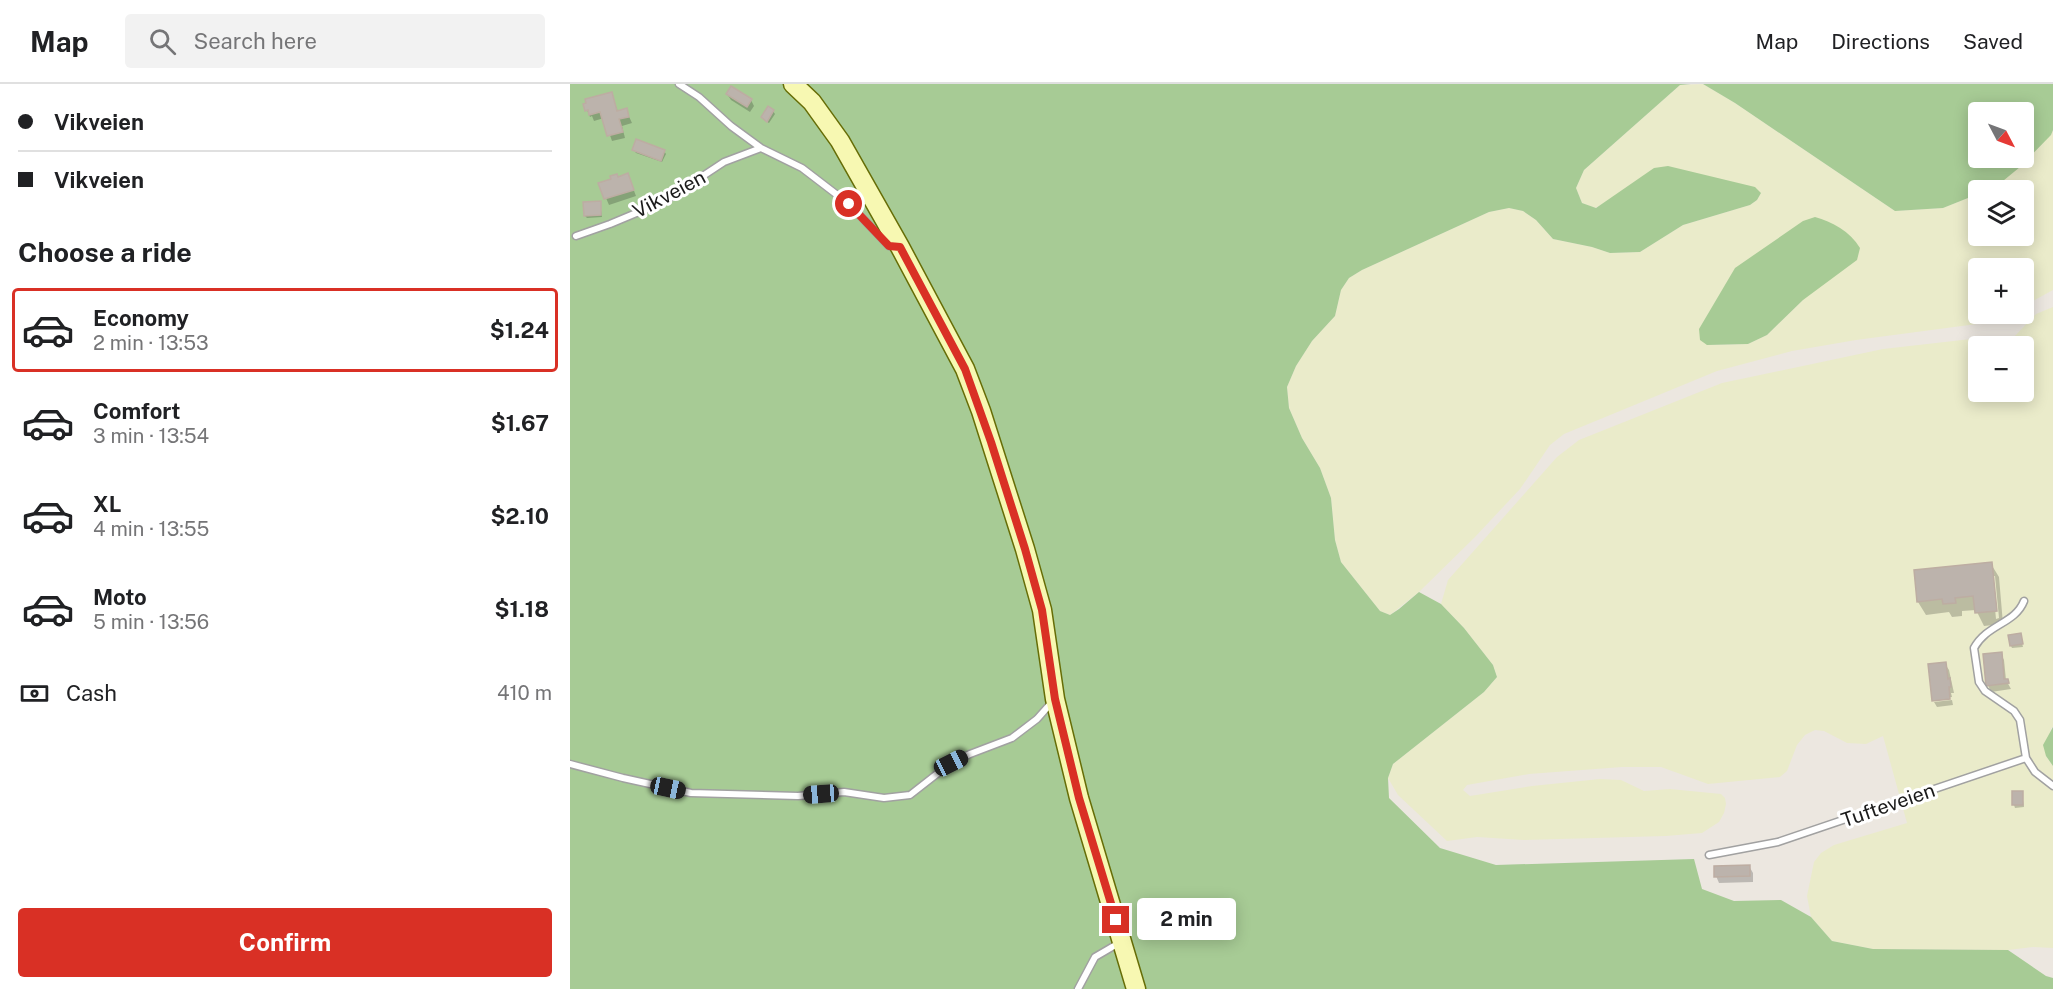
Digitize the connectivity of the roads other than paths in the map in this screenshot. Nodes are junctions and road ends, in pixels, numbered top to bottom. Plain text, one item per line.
1 (679, 84) edge
2 (793, 84) edge
3 (761, 148) junction
4 (576, 236) dead end
5 (900, 247) junction
6 (2024, 601) dead end
7 (1055, 699) junction
8 (2026, 758) junction
9 (570, 764) edge
10 (2053, 786) edge
11 (1709, 855) dead end
12 (1122, 941) junction
13 (1078, 989) edge
14 (1136, 989) edge

1 - 3 lane
2 - 5 street
3 - 4 lane, Vikveien
3 - 5 lane
5 - 7 street
6 - 8 lane
7 - 9 lane
7 - 12 street
8 - 10 lane
8 - 11 lane, Tufteveien
12 - 13 lane
12 - 14 street

